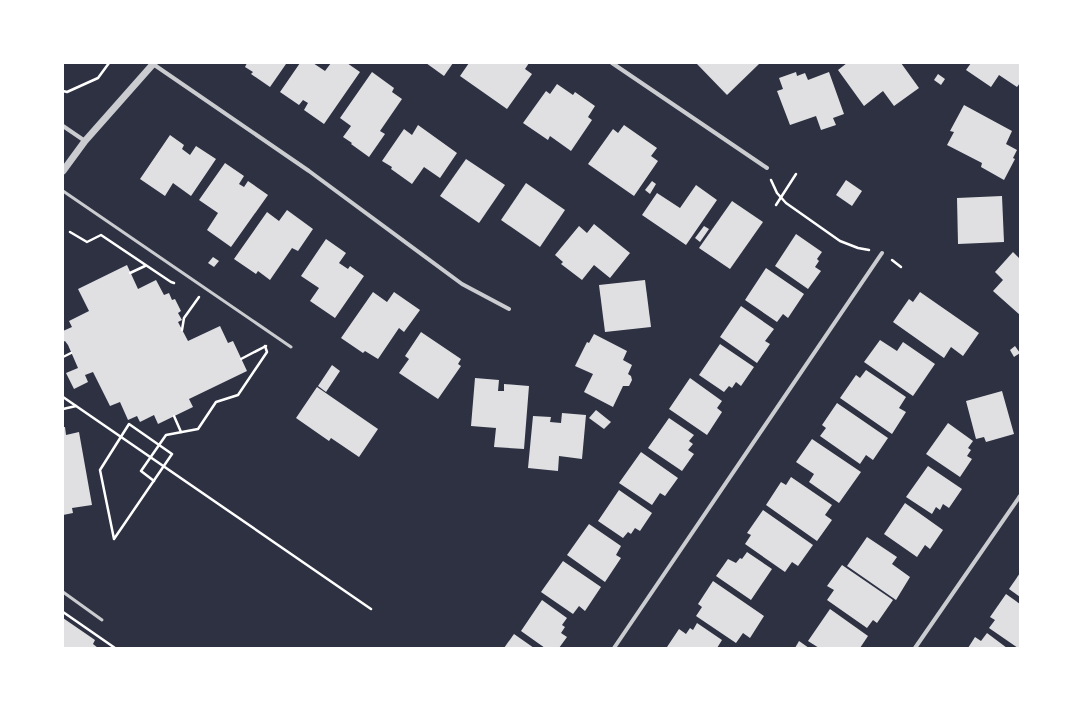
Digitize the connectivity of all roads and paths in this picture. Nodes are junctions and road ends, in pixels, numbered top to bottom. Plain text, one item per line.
1 (109, 63) edge
2 (153, 63) edge
3 (612, 63) edge
4 (63, 91) edge
5 (63, 126) edge
6 (85, 141) junction
7 (767, 168) joint
8 (63, 171) edge
9 (796, 174) dead end
10 (63, 191) edge
11 (781, 197) junction
12 (776, 205) dead end
13 (70, 232) dead end
14 (882, 253) joint
15 (146, 266) junction
16 (130, 273) dead end
17 (176, 284) dead end
18 (193, 293) dead end
19 (508, 309) dead end
20 (182, 330) dead end
21 (262, 341) dead end
22 (266, 346) junction
23 (291, 347) dead end
24 (71, 353) dead end
25 (63, 356) edge
26 (241, 359) dead end
27 (63, 397) edge
28 (76, 406) junction
29 (63, 409) edge
30 (174, 416) dead end
31 (181, 432) junction
32 (122, 438) junction
33 (159, 445) junction
34 (150, 457) junction
35 (164, 467) junction
36 (154, 481) junction
37 (1020, 496) edge
38 (63, 592) edge
39 (371, 609) dead end
40 (63, 612) edge
41 (102, 620) dead end
42 (115, 648) edge
43 (614, 648) edge
44 (915, 648) edge

1 - 4 path
2 - 6 street
2 - 19 street
3 - 7 street
5 - 6 street
6 - 8 street
7 - 11 path
9 - 11 path
10 - 23 lane
11 - 12 path
11 - 14 path
13 - 15 path
14 - 43 street
15 - 16 path
15 - 17 path
18 - 20 path
21 - 22 path
22 - 26 path
22 - 31 path
24 - 25 path
27 - 28 path
28 - 29 path
28 - 32 path
30 - 31 path
31 - 33 path
32 - 33 path
32 - 34 path
32 - 36 path
33 - 34 path
33 - 35 path
34 - 35 path
34 - 36 path
35 - 36 path
35 - 39 path
37 - 44 street
38 - 41 lane
40 - 42 path

